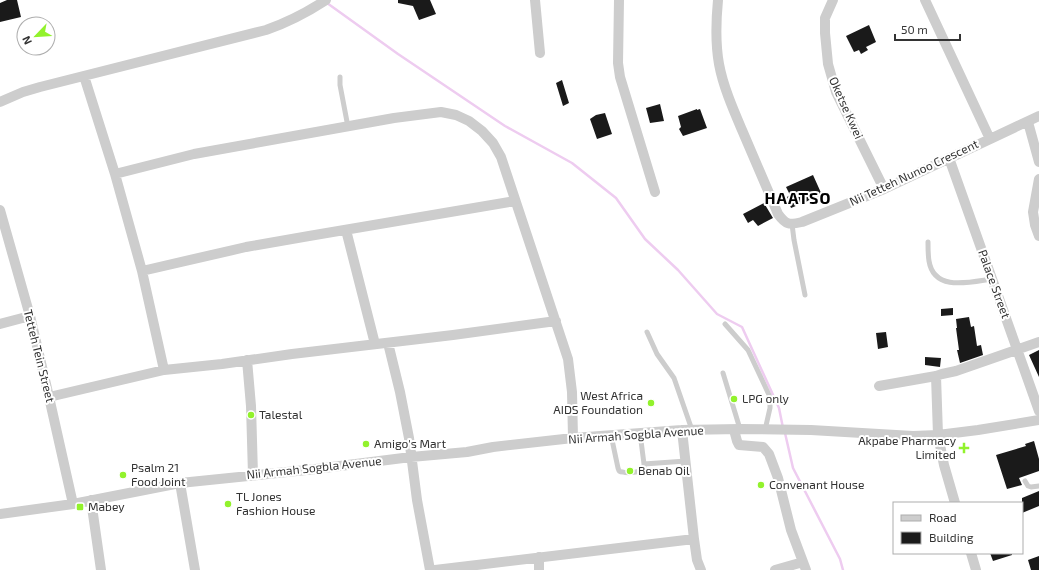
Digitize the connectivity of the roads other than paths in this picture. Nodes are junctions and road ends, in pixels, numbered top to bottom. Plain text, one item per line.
1 (326, 0) edge
2 (535, 0) edge
3 (619, 0) edge
4 (718, 0) edge
5 (833, 0) edge
6 (925, 0) edge
7 (540, 53) dead end
8 (84, 76) junction
9 (340, 77) dead end
10 (0, 102) edge
11 (1039, 116) edge
12 (1028, 122) junction
13 (348, 126) junction
14 (990, 139) junction
15 (949, 158) junction
16 (1039, 162) edge
17 (115, 174) junction
18 (1039, 179) edge
19 (884, 189) junction
20 (655, 192) dead end
21 (515, 201) junction
22 (0, 210) edge
23 (792, 224) junction
24 (346, 230) junction
25 (1039, 236) edge
26 (928, 242) dead end
27 (142, 271) junction
28 (992, 279) junction
29 (805, 295) dead end
30 (30, 316) junction
31 (556, 321) junction
32 (0, 324) edge
33 (725, 324) dead end
34 (648, 332) dead end
35 (1039, 342) edge
36 (388, 343) junction
37 (375, 344) junction
38 (1018, 349) junction
39 (247, 360) junction
40 (164, 370) junction
41 (723, 373) dead end
42 (936, 376) junction
43 (879, 386) dead end
44 (49, 398) junction
45 (1039, 411) edge
46 (1039, 420) edge
47 (737, 429) junction
48 (687, 430) junction
49 (770, 430) junction
50 (640, 433) junction
51 (611, 435) junction
52 (938, 435) junction
53 (573, 438) junction
54 (411, 457) junction
55 (686, 461) junction
56 (644, 464) junction
57 (254, 475) junction
58 (1025, 481) dead end
59 (180, 484) junction
60 (1039, 486) edge
61 (91, 500) junction
62 (955, 502) edge
63 (73, 504) junction
64 (0, 514) edge
65 (694, 539) junction
66 (971, 554) edge
67 (539, 557) junction
68 (804, 566) edge
69 (101, 570) edge
70 (195, 570) edge
71 (430, 570) edge
72 (435, 570) edge
73 (540, 570) edge
74 (700, 570) edge
75 (776, 570) edge
76 (976, 570) edge

1 - 8 street
2 - 7 street
3 - 20 street
4 - 23 street
5 - 19 street, Oketse Kwei
6 - 14 street
8 - 10 street
8 - 17 street
9 - 13 lane
11 - 12 street, Nii Tetteh Nunoo Crescent
12 - 14 street, Nii Tetteh Nunoo Crescent
12 - 16 street
13 - 17 street
13 - 21 street
14 - 15 street, Nii Tetteh Nunoo Crescent
15 - 19 street, Nii Tetteh Nunoo Crescent
15 - 28 street, Palace Street
17 - 27 street
18 - 25 street
19 - 23 street, Nii Tetteh Nunoo Crescent
21 - 24 street
21 - 31 street
22 - 30 street, Tetteh Tein Street
23 - 29 lane
24 - 27 street
24 - 37 street
26 - 28 lane
27 - 40 street
28 - 38 street, Palace Street
30 - 32 street
30 - 44 street, Tetteh Tein Street
31 - 36 street
31 - 53 street
33 - 49 lane
34 - 48 lane
35 - 38 street
36 - 37 street
36 - 54 street
37 - 39 street
38 - 42 street
38 - 45 street, Palace Street
39 - 40 street
39 - 57 street
40 - 44 street
41 - 47 lane
42 - 43 street
42 - 52 street
44 - 63 street, Tetteh Tein Street
46 - 52 street, Nii Armah Sogbla Avenue
47 - 48 street, Nii Armah Sogbla Avenue
47 - 49 street, Nii Armah Sogbla Avenue
47 - 68 street
48 - 50 street, Nii Armah Sogbla Avenue
48 - 55 street
49 - 52 street, Nii Armah Sogbla Avenue
50 - 51 street, Nii Armah Sogbla Avenue
50 - 56 lane
51 - 53 street, Nii Armah Sogbla Avenue
51 - 56 lane
52 - 62 street
53 - 54 street, Nii Armah Sogbla Avenue
54 - 57 street, Nii Armah Sogbla Avenue
54 - 71 street
55 - 56 lane
55 - 65 street
57 - 59 street, Nii Armah Sogbla Avenue
58 - 60 lane
59 - 61 street, Nii Armah Sogbla Avenue
59 - 70 street
61 - 63 street, Nii Armah Sogbla Avenue
61 - 69 street
63 - 64 street, Nii Armah Sogbla Avenue
65 - 67 street
65 - 74 street
66 - 76 street
67 - 72 street
67 - 73 street
68 - 75 street

